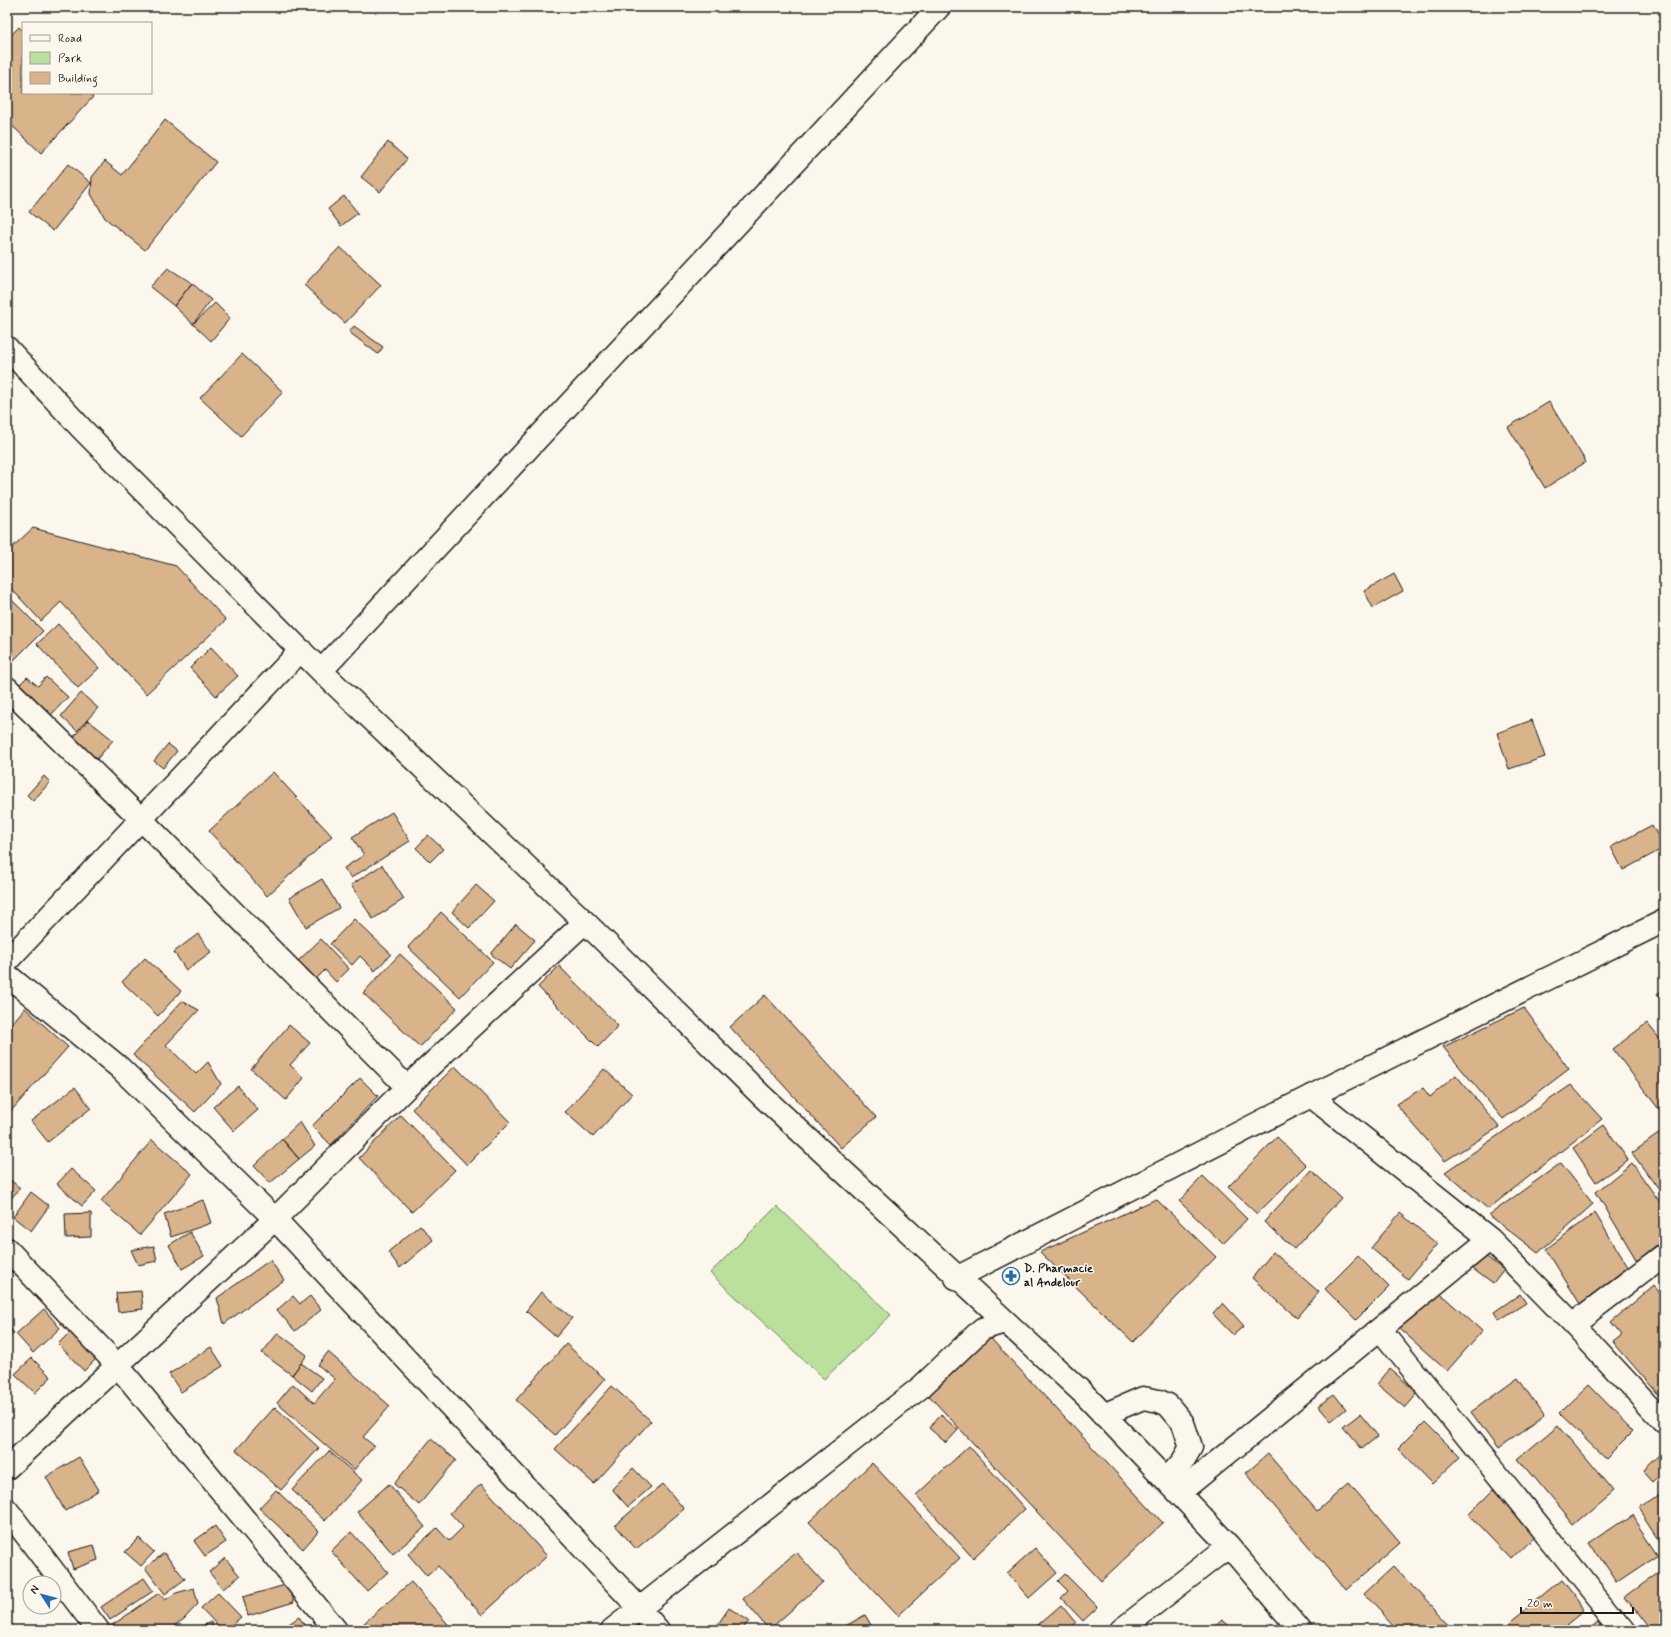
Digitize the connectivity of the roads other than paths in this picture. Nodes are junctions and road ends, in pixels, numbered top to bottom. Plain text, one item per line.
1 (939, 7) edge
2 (7, 348) edge
3 (301, 650) junction
4 (321, 671) junction
5 (7, 688) edge
6 (141, 819) junction
7 (1664, 920) edge
8 (585, 922) junction
9 (7, 961) edge
10 (7, 975) edge
11 (407, 1087) junction
12 (1311, 1096) junction
13 (275, 1219) junction
14 (1490, 1239) junction
15 (7, 1249) edge
16 (1664, 1255) edge
17 (956, 1278) junction
18 (1004, 1322) junction
19 (1573, 1324) junction
20 (1380, 1329) junction
21 (118, 1366) junction
22 (1103, 1415) junction
23 (1664, 1422) edge
24 (7, 1468) edge
25 (1172, 1486) junction
26 (7, 1510) edge
27 (1229, 1546) junction
28 (639, 1608) junction
29 (98, 1630) edge
30 (336, 1630) edge
31 (612, 1630) edge
32 (658, 1630) edge
33 (1121, 1630) edge
34 (1300, 1630) edge
35 (1623, 1630) edge

1 - 4 street
2 - 3 street
3 - 4 street
3 - 6 street
4 - 8 street
5 - 6 street
6 - 9 street
6 - 11 street
7 - 12 street
8 - 11 street
8 - 17 street
10 - 13 street
11 - 13 street
12 - 14 street
12 - 17 street
13 - 21 street
13 - 28 street
14 - 19 street
14 - 20 street
15 - 21 street
16 - 19 street
17 - 18 street
18 - 22 street
18 - 28 street
19 - 23 street
20 - 25 street
20 - 35 street
21 - 24 street
21 - 30 street
22 - 25 street
22 - 25 street
25 - 27 street
26 - 29 street
27 - 33 street
27 - 34 street
28 - 31 street
28 - 32 street

